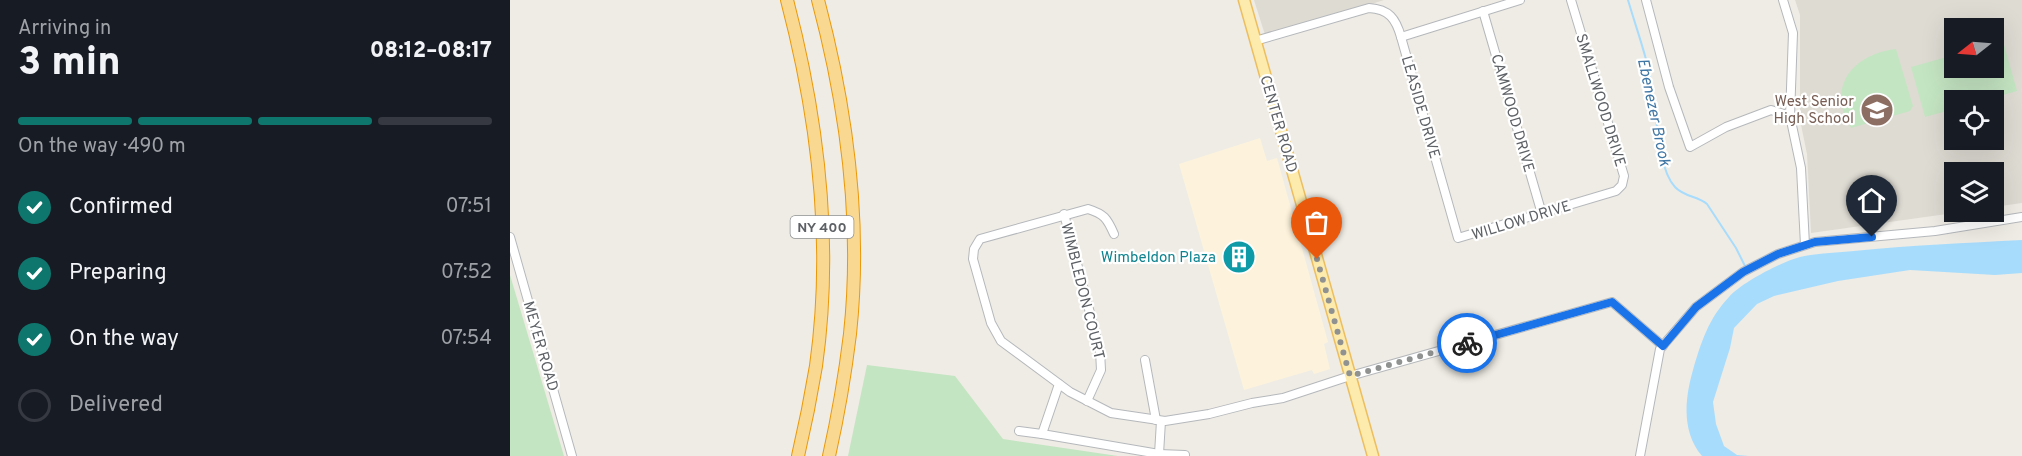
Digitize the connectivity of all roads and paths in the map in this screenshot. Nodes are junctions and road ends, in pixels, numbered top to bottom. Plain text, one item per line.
1 (787, 0) edge
2 (819, 0) edge
3 (1244, 0) edge
4 (1520, 0) edge
5 (1571, 0) edge
6 (1646, 0) edge
7 (1783, 0) edge
8 (1484, 11) junction
9 (1401, 37) junction
10 (1255, 41) junction
11 (1790, 117) junction
12 (1442, 176) joint
13 (1610, 193) joint
14 (1064, 214) junction
15 (1542, 214) junction
16 (2022, 218) edge
17 (1114, 234) dead end
18 (510, 237) edge
19 (1805, 245) junction
20 (1663, 346) junction
21 (1145, 360) dead end
22 (1350, 376) junction
23 (1059, 384) junction
24 (1087, 401) junction
25 (1159, 420) junction
26 (1019, 430) dead end
27 (1042, 434) junction
28 (1159, 454) junction
29 (1185, 455) edge
30 (572, 456) edge
31 (798, 456) edge
32 (829, 456) edge
33 (1373, 456) edge
34 (1640, 456) edge

1 - 31 highway, NY 400
2 - 32 highway, NY 400
3 - 10 main road, CENTER ROAD
4 - 8 street
5 - 13 street, SMALLWOOD DRIVE
6 - 11 street
7 - 11 street
8 - 9 street
8 - 15 street, CAMWOOD DRIVE
9 - 10 street, LEASIDE DRIVE
9 - 12 street, LEASIDE DRIVE
10 - 22 main road, CENTER ROAD
11 - 19 street
12 - 15 street, WILLOW DRIVE
13 - 15 street, WILLOW DRIVE
14 - 17 street, WIMBLEDON COURT
14 - 23 street, WIMBLEDON COURT
14 - 24 street, WIMBLEDON COURT
16 - 19 street
18 - 30 street, MEYER ROAD
19 - 20 street
20 - 22 street, WIMBLEDON COURT
20 - 34 street
21 - 25 street
22 - 25 street, WIMBLEDON COURT
22 - 33 main road, CENTER ROAD
23 - 24 street, WIMBLEDON COURT
23 - 27 street
24 - 25 street, WIMBLEDON COURT
25 - 28 street
26 - 27 street
27 - 28 street
28 - 29 street

